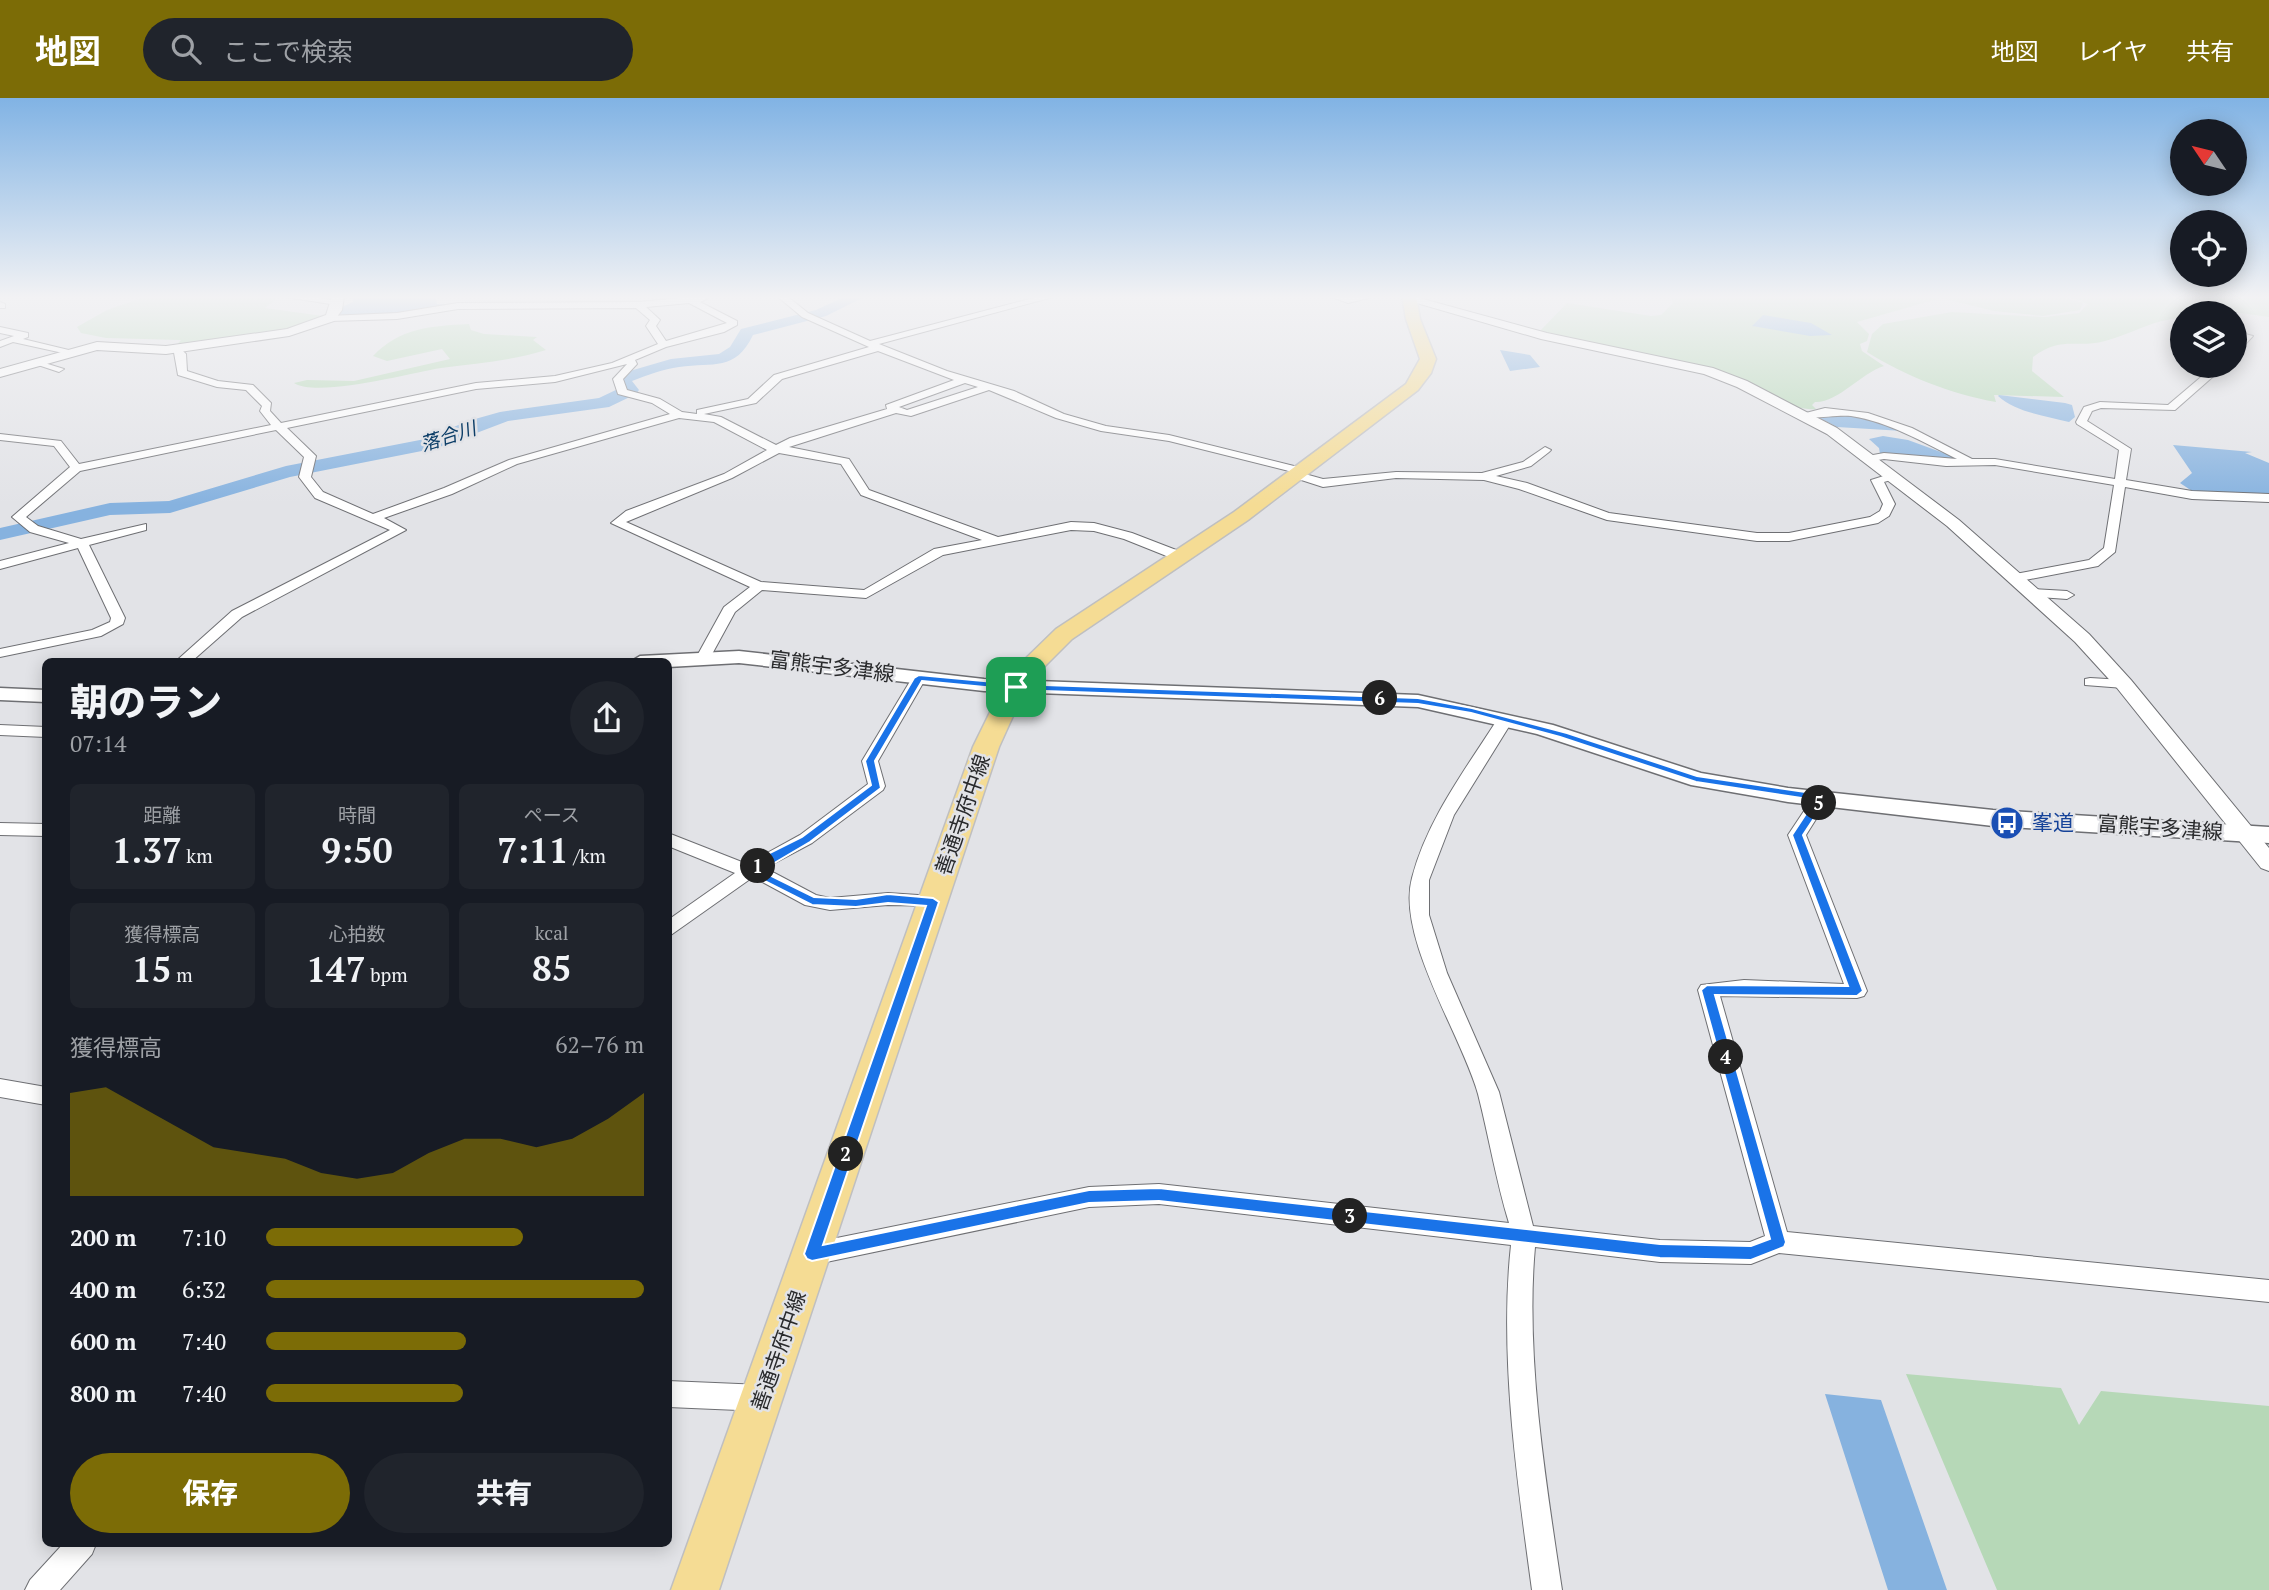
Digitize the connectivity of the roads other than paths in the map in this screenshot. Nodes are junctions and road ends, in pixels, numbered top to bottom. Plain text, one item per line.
1 (25, 366) edge
2 (49, 366) edge
3 (182, 366) edge
4 (604, 366) edge
5 (631, 366) edge
6 (813, 366) edge
7 (928, 366) edge
8 (1426, 366) edge
9 (1682, 366) edge
10 (59, 369) dead end
11 (0, 373) edge
12 (2206, 378) edge
13 (965, 379) junction
14 (991, 386) junction
15 (896, 410) junction
16 (683, 415) junction
17 (1803, 415) junction
18 (278, 426) junction
19 (0, 437) edge
20 (778, 447) junction
21 (1545, 450) dead end
22 (1866, 459) junction
23 (1968, 461) junction
24 (76, 468) junction
25 (1299, 473) junction
26 (1484, 477) junction
27 (1890, 477) junction
28 (2119, 482) junction
29 (2269, 498) edge
30 (376, 517) junction
31 (142, 527) dead end
32 (995, 540) junction
33 (79, 544) junction
34 (1179, 555) junction
35 (0, 565) edge
36 (2015, 578) junction
37 (759, 586) junction
38 (2032, 593) junction
39 (2067, 595) dead end
40 (0, 653) edge
41 (704, 656) junction
42 (187, 658) edge
43 (672, 659) edge
44 (919, 678) junction
45 (2090, 682) dead end
46 (2124, 684) junction
47 (1016, 687) junction
48 (0, 694) edge
49 (42, 695) edge
50 (1506, 720) junction
51 (0, 730) edge
52 (42, 732) edge
53 (1822, 797) junction
54 (0, 829) edge
55 (42, 830) edge
56 (2244, 834) junction
57 (2269, 835) edge
58 (672, 841) edge
59 (2269, 863) edge
60 (753, 872) junction
61 (933, 902) junction
62 (672, 927) edge
63 (0, 1087) edge
64 (42, 1095) edge
65 (1524, 1236) junction
66 (1779, 1242) junction
67 (812, 1254) junction
68 (2269, 1291) edge
69 (672, 1394) edge
70 (762, 1398) junction
71 (79, 1547) edge
72 (40, 1590) edge
73 (695, 1590) edge
74 (1548, 1590) edge

1 - 11 street
2 - 10 street
3 - 18 street
4 - 18 street
5 - 16 street
6 - 16 street
7 - 13 street
8 - 25 main road, 善通寺府中線
9 - 17 street
12 - 28 street
13 - 14 street
13 - 15 street
14 - 15 street
14 - 25 street
15 - 20 street
16 - 20 street
16 - 30 street
17 - 22 street
17 - 23 street
18 - 24 street
18 - 30 street
19 - 24 street
20 - 32 street
20 - 37 street
21 - 26 street
22 - 23 street
22 - 27 street
23 - 28 street
24 - 33 street
25 - 26 street
25 - 34 main road, 善通寺府中線
26 - 27 street
27 - 36 street
28 - 29 street
28 - 36 street
30 - 42 street
31 - 33 street
32 - 34 street
32 - 37 street
33 - 35 street
33 - 40 street
34 - 47 main road, 善通寺府中線
36 - 38 street
37 - 41 street
38 - 39 street
38 - 46 street
41 - 43 main road, 富熊宇多津線
41 - 44 main road, 富熊宇多津線
44 - 47 main road, 富熊宇多津線
44 - 60 street
45 - 46 street
46 - 56 street
47 - 50 main road, 富熊宇多津線
47 - 61 main road, 善通寺府中線
48 - 49 main road
50 - 53 main road, 富熊宇多津線
50 - 65 street
51 - 52 street
53 - 56 main road, 富熊宇多津線
53 - 66 street
54 - 55 street
56 - 57 main road, 富熊宇多津線
56 - 59 street
58 - 60 street
60 - 61 street
60 - 62 street
61 - 67 main road, 善通寺府中線
63 - 64 street
65 - 66 street
65 - 67 street
65 - 74 street
66 - 68 street
67 - 70 main road, 善通寺府中線
69 - 70 street
70 - 73 main road, 善通寺府中線
71 - 72 street

